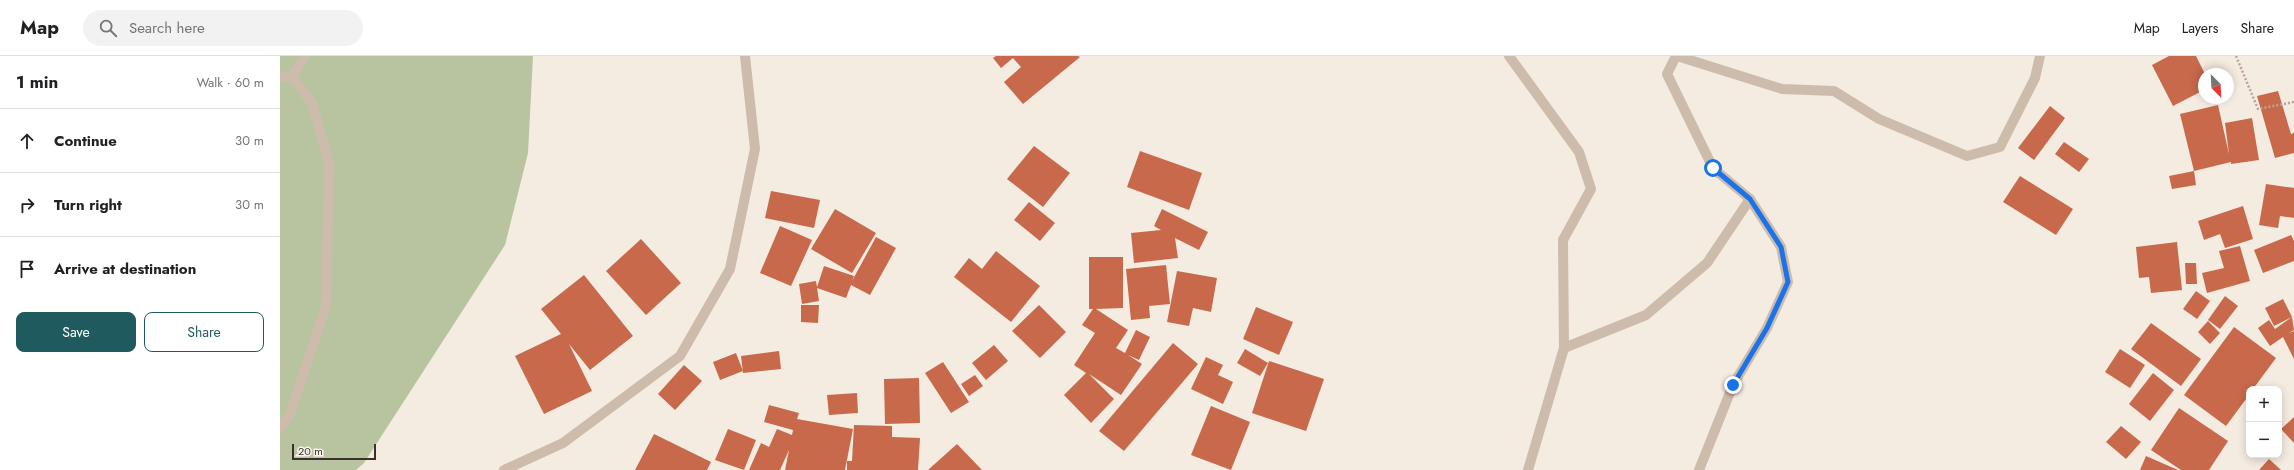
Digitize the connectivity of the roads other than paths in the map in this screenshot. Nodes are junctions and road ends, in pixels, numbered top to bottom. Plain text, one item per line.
1 (304, 56) edge
2 (745, 56) edge
3 (1509, 56) edge
4 (1676, 56) edge
5 (2040, 56) edge
6 (280, 77) edge
7 (292, 77) junction
8 (1750, 199) junction
9 (1564, 348) junction
10 (280, 429) edge
11 (504, 470) edge
12 (1528, 470) edge
13 (1699, 470) edge

1 - 7 street
2 - 11 street
3 - 9 street
4 - 5 street
4 - 8 street
6 - 7 street
7 - 10 street
8 - 9 street
8 - 13 street
9 - 12 street

